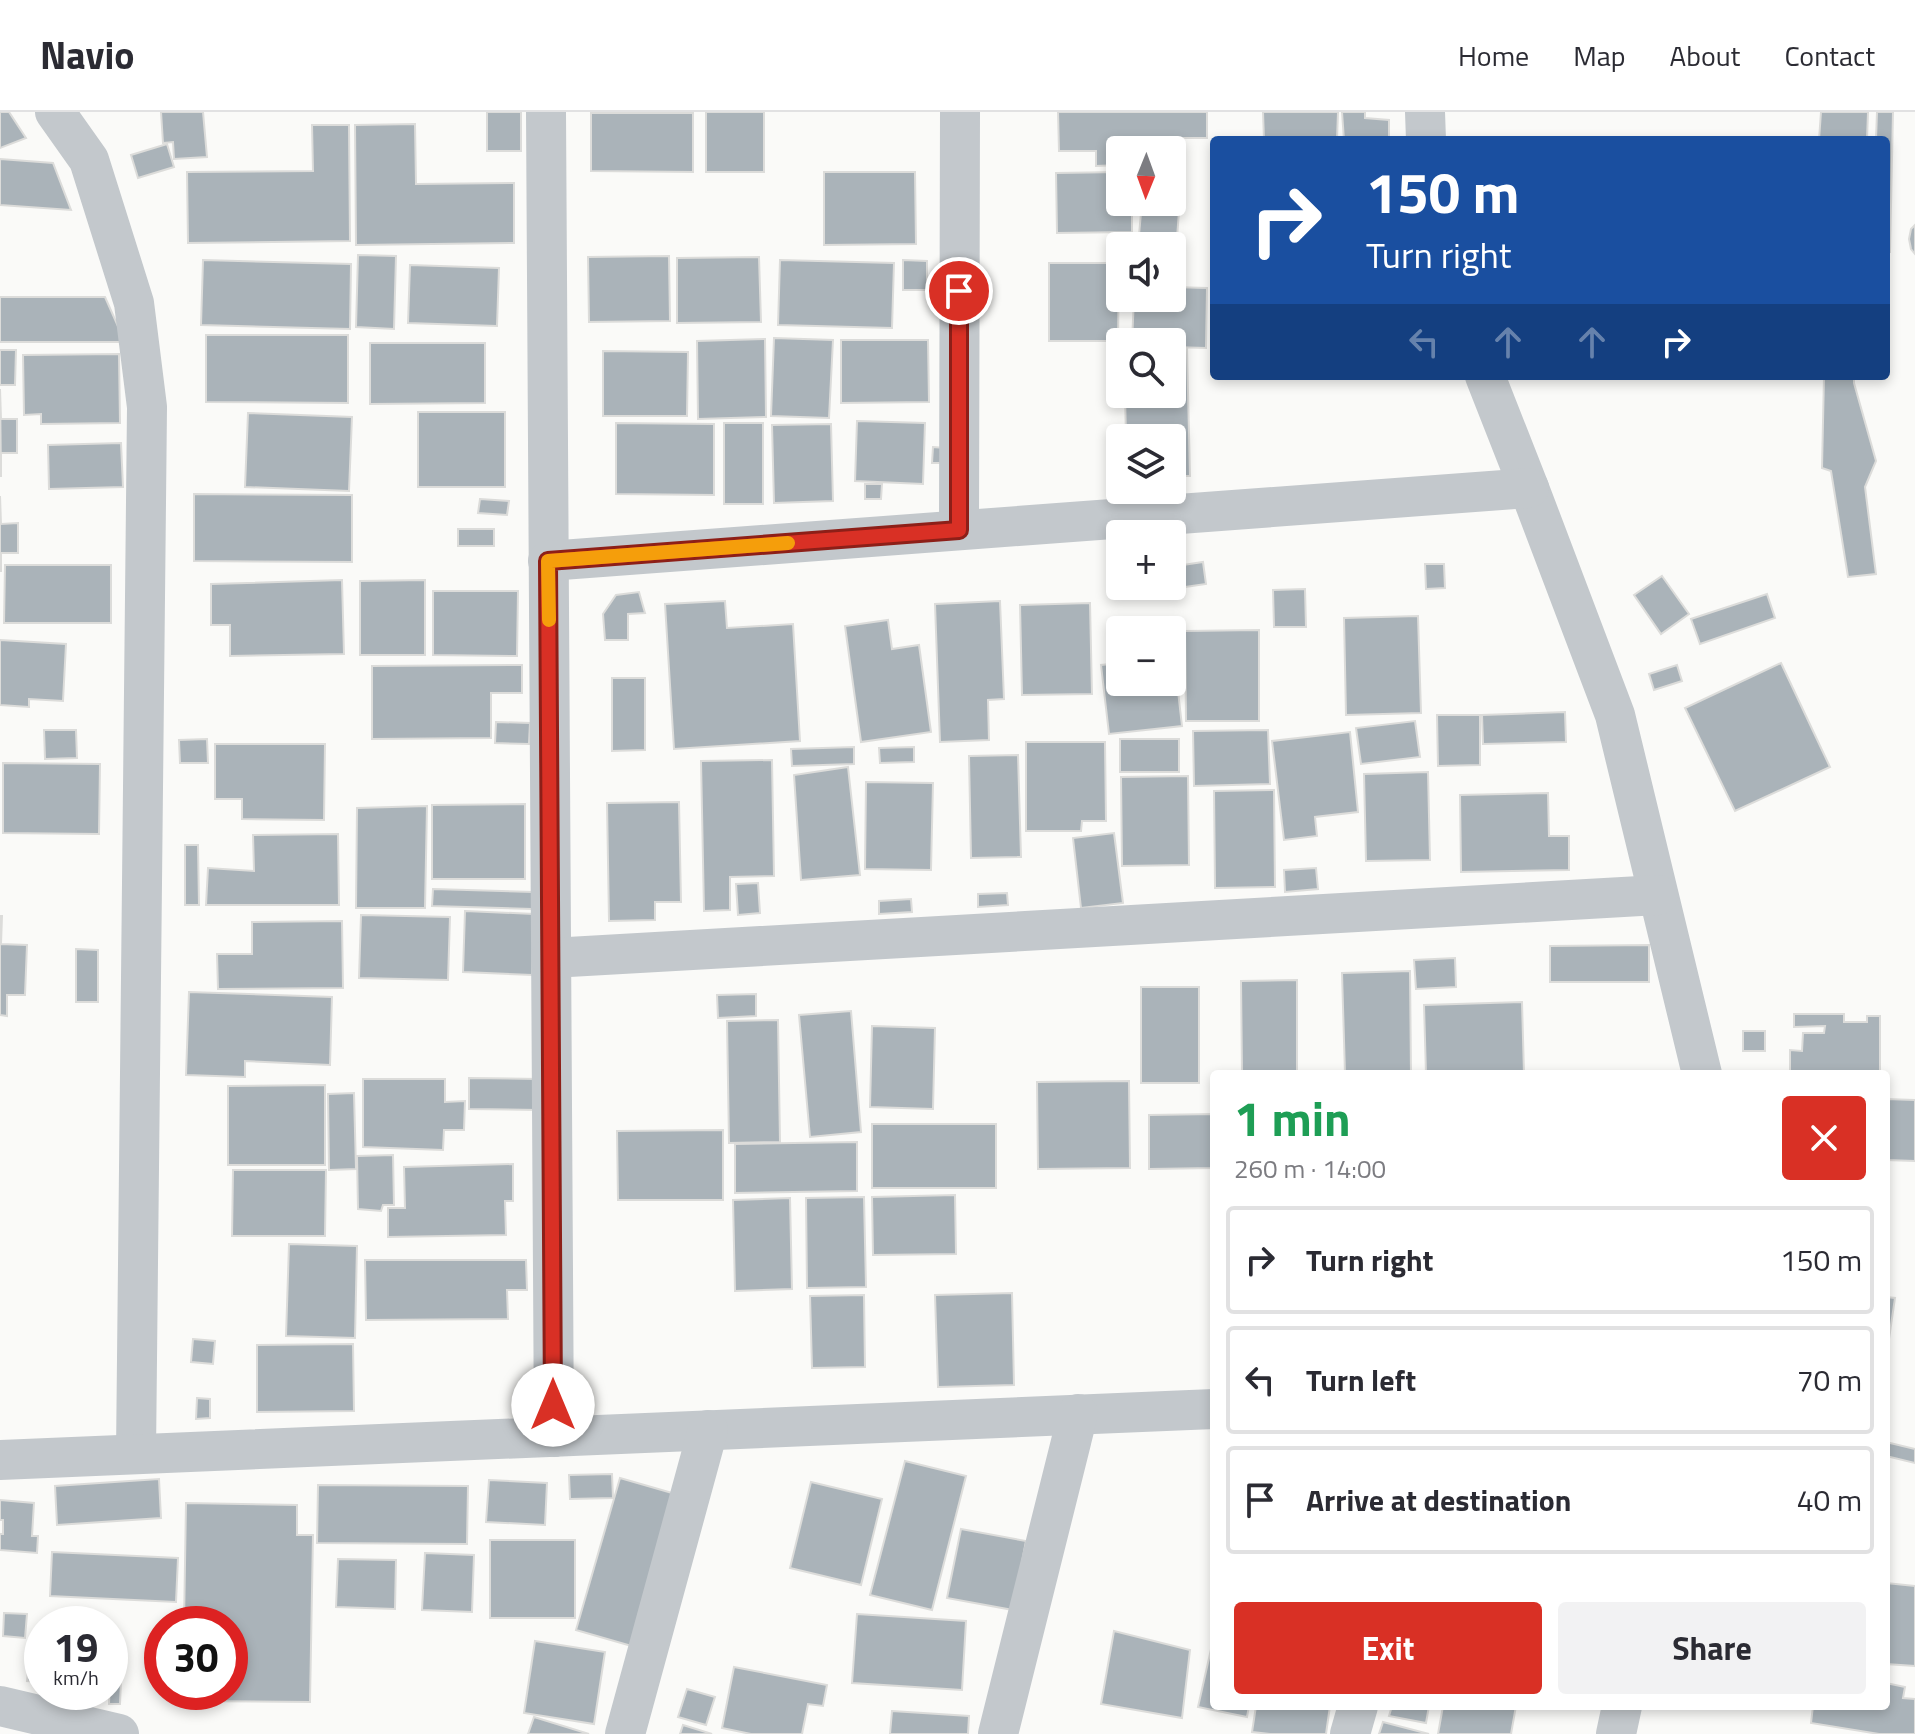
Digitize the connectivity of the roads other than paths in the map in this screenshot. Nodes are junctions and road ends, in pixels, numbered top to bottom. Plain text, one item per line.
1 (55, 112) edge
2 (546, 112) edge
3 (960, 112) edge
4 (1425, 112) edge
5 (1426, 136) edge
6 (1487, 380) edge
7 (1529, 488) junction
8 (959, 530) junction
9 (548, 561) junction
10 (1658, 895) junction
11 (551, 958) junction
12 (1701, 1070) edge
13 (1210, 1409) edge
14 (1078, 1414) junction
15 (708, 1430) junction
16 (554, 1437) junction
17 (136, 1454) junction
18 (0, 1460) edge
19 (0, 1706) edge
20 (1357, 1710) edge
21 (1621, 1710) edge
22 (119, 1734) edge
23 (625, 1734) edge
24 (998, 1734) edge
25 (1350, 1734) edge
26 (1616, 1734) edge

1 - 17 street
2 - 9 street
3 - 8 street
4 - 5 street
6 - 7 street
7 - 8 street
7 - 10 street
8 - 9 street
9 - 11 street
10 - 11 street
10 - 12 street
11 - 16 street
13 - 14 street
14 - 15 street
14 - 24 street
15 - 16 street
15 - 23 street
16 - 17 street
17 - 18 street
19 - 22 street
20 - 25 street
21 - 26 street

